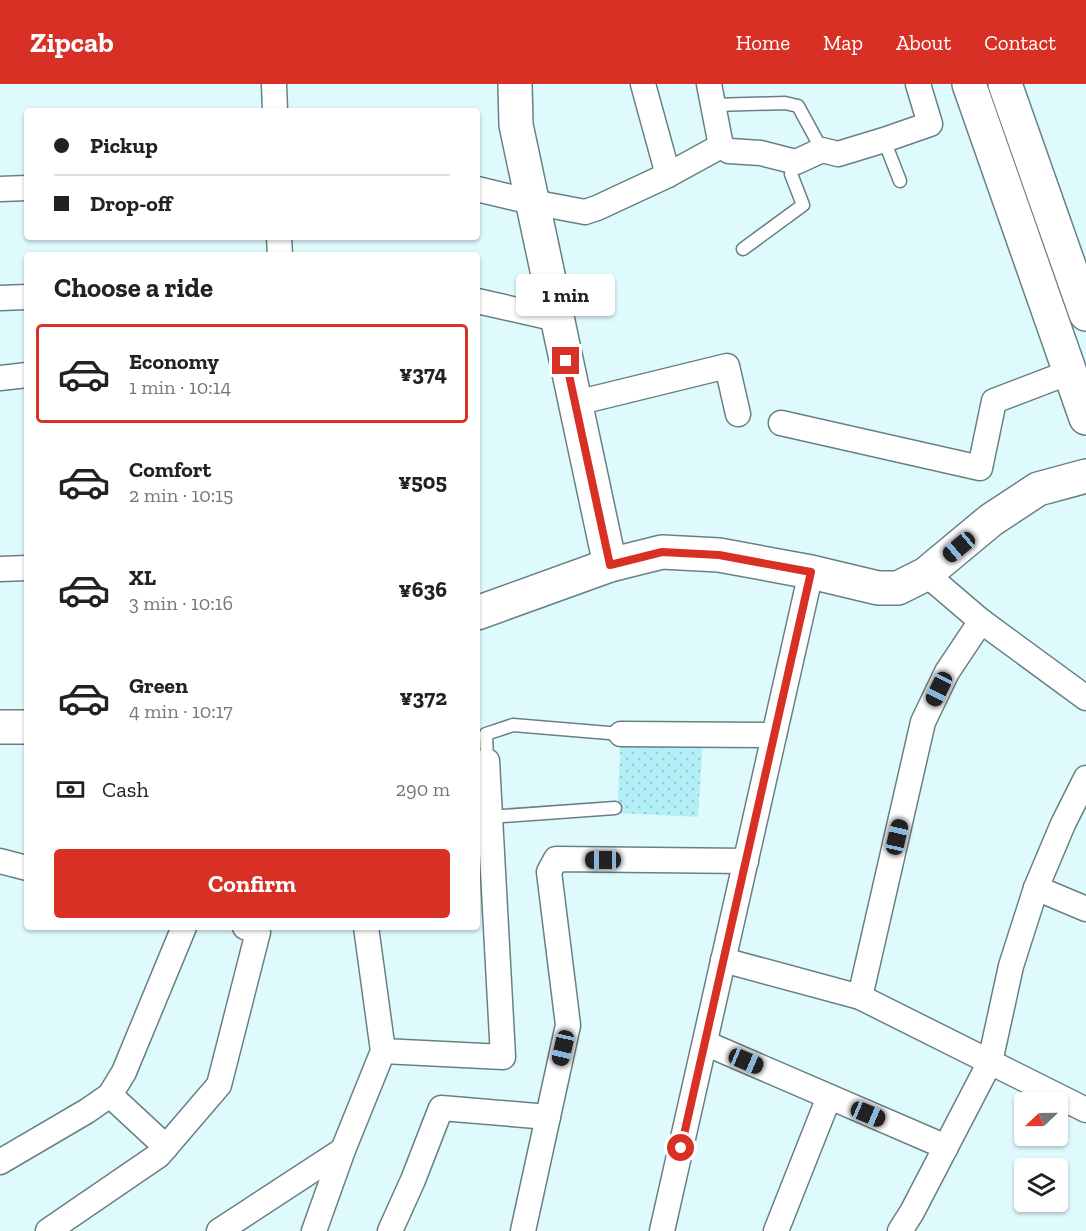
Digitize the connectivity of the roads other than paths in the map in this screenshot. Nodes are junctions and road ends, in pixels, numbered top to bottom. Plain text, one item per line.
1 (274, 84) edge
2 (514, 84) edge
3 (643, 84) edge
4 (918, 84) edge
5 (969, 84) edge
6 (1005, 84) edge
7 (711, 94) edge
8 (275, 108) edge
9 (884, 140) junction
10 (722, 146) junction
11 (822, 150) junction
12 (796, 162) junction
13 (668, 175) junction
14 (900, 181) dead end
15 (24, 188) edge
16 (0, 189) edge
17 (480, 190) edge
18 (532, 202) junction
19 (743, 249) dead end
20 (24, 297) edge
21 (0, 298) edge
22 (480, 302) edge
23 (1086, 314) edge
24 (557, 319) junction
25 (1070, 372) junction
26 (24, 375) edge
27 (0, 378) edge
28 (576, 403) junction
29 (738, 414) dead end
30 (1086, 418) edge
31 (781, 423) dead end
32 (1086, 476) edge
33 (610, 565) junction
34 (24, 568) edge
35 (0, 569) edge
36 (811, 572) junction
37 (926, 574) junction
38 (480, 612) edge
39 (981, 621) junction
40 (1086, 698) edge
41 (0, 727) edge
42 (24, 727) edge
43 (621, 734) joint
44 (774, 735) junction
45 (482, 761) edge
46 (1086, 778) edge
47 (615, 808) dead end
48 (489, 817) junction
49 (0, 861) edge
50 (746, 861) junction
51 (24, 867) edge
52 (484, 867) edge
53 (1036, 888) junction
54 (1086, 909) edge
55 (183, 930) edge
56 (253, 930) edge
57 (366, 930) edge
58 (723, 960) junction
59 (860, 997) junction
60 (705, 1043) junction
61 (383, 1051) junction
62 (990, 1062) junction
63 (110, 1095) junction
64 (830, 1097) junction
65 (1086, 1110) edge
66 (548, 1117) junction
67 (166, 1147) junction
68 (946, 1147) junction
69 (343, 1150) junction
70 (0, 1162) edge
71 (48, 1231) edge
72 (219, 1231) edge
73 (314, 1231) edge
74 (390, 1231) edge
75 (523, 1231) edge
76 (662, 1231) edge
77 (776, 1231) edge
78 (900, 1231) edge

1 - 8 street
2 - 18 street
3 - 13 street
4 - 9 street
5 - 25 street
6 - 23 street
7 - 10 street
7 - 11 lane
9 - 11 street
9 - 14 lane
10 - 12 street
10 - 13 street
11 - 12 street
12 - 19 lane
13 - 18 street
15 - 16 street
17 - 18 street
18 - 24 street
20 - 21 street
22 - 24 street
24 - 28 street
25 - 30 street
25 - 31 street
26 - 27 street
28 - 29 street
28 - 33 street
32 - 37 street
33 - 36 street
33 - 38 street
34 - 35 street
36 - 37 street
36 - 44 street
37 - 39 street
39 - 40 street
39 - 59 street
41 - 42 street
43 - 44 street
43 - 45 lane
44 - 50 street
45 - 48 street
46 - 53 street
47 - 48 lane
48 - 52 street
49 - 51 street
50 - 58 street
50 - 66 street
52 - 61 street
53 - 54 street
53 - 62 street
55 - 63 street
56 - 67 street
57 - 61 street
58 - 59 street
58 - 60 street
59 - 62 street
60 - 64 street
60 - 76 street
61 - 69 street
62 - 65 street
62 - 68 street
63 - 67 street
63 - 70 street
64 - 68 street
64 - 77 street
66 - 74 street
66 - 75 street
67 - 71 street
68 - 78 street
69 - 72 street
69 - 73 street

